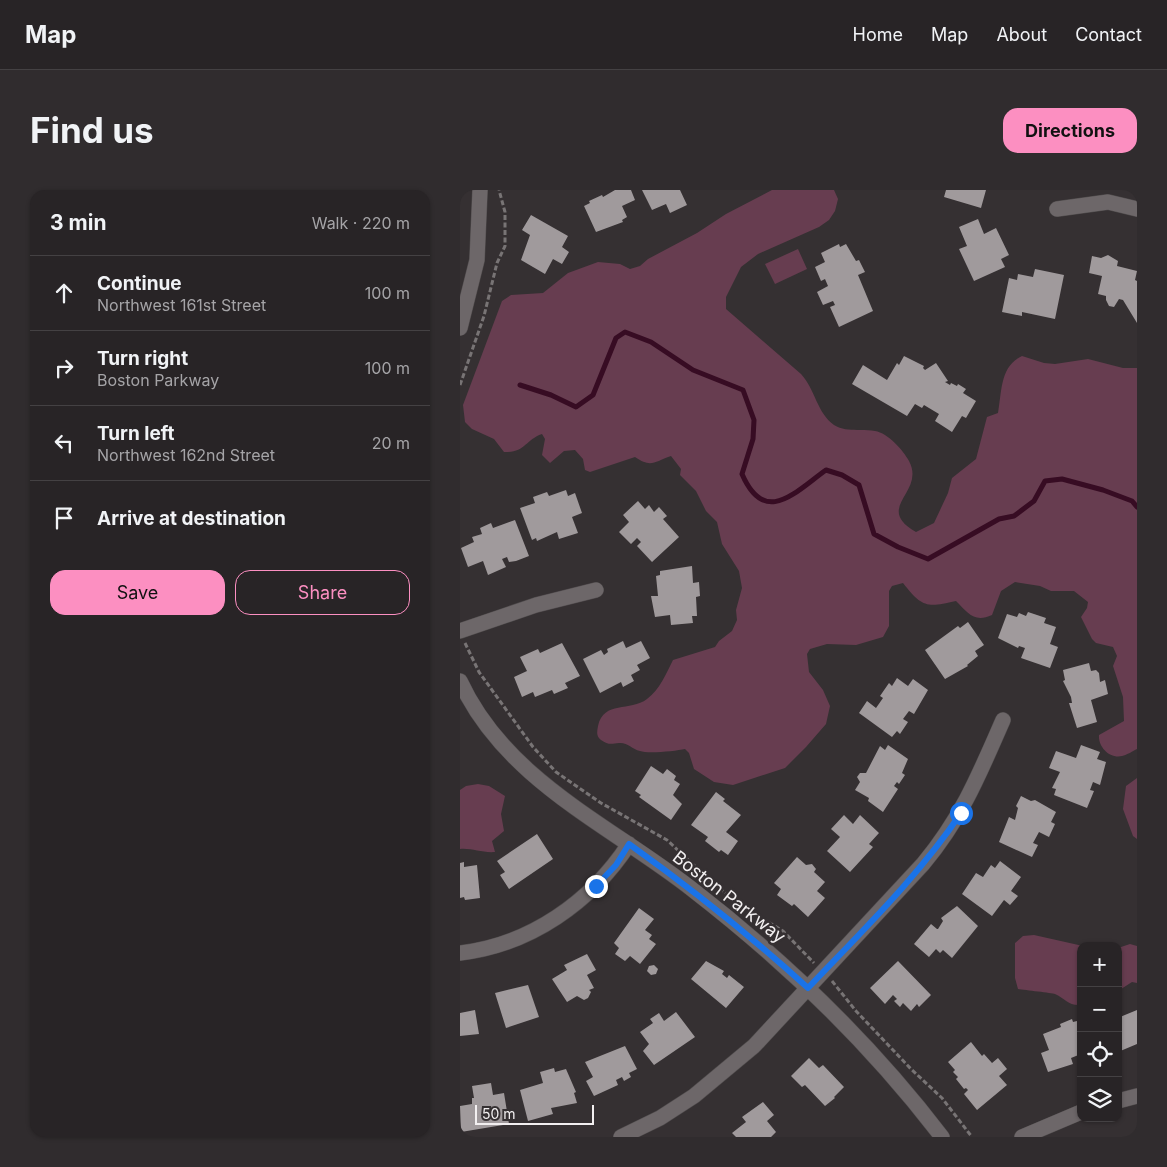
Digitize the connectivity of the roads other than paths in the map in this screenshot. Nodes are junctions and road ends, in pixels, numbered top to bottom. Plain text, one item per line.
1 (480, 190) edge
2 (1057, 209) dead end
3 (1137, 209) edge
4 (460, 328) edge
5 (596, 590) dead end
6 (460, 631) edge
7 (460, 681) edge
8 (1003, 720) dead end
9 (629, 844) junction
10 (460, 953) edge
11 (808, 988) junction
12 (1137, 1096) edge
13 (1122, 1100) edge
14 (1077, 1114) edge
15 (621, 1137) edge
16 (942, 1137) edge
17 (1022, 1137) edge

1 - 4 street
2 - 3 street
5 - 6 street
7 - 9 street, Boston Parkway
8 - 11 street
9 - 10 street
9 - 11 street, Boston Parkway
11 - 15 street
11 - 16 street, Boston Parkway
12 - 13 street
14 - 17 street

